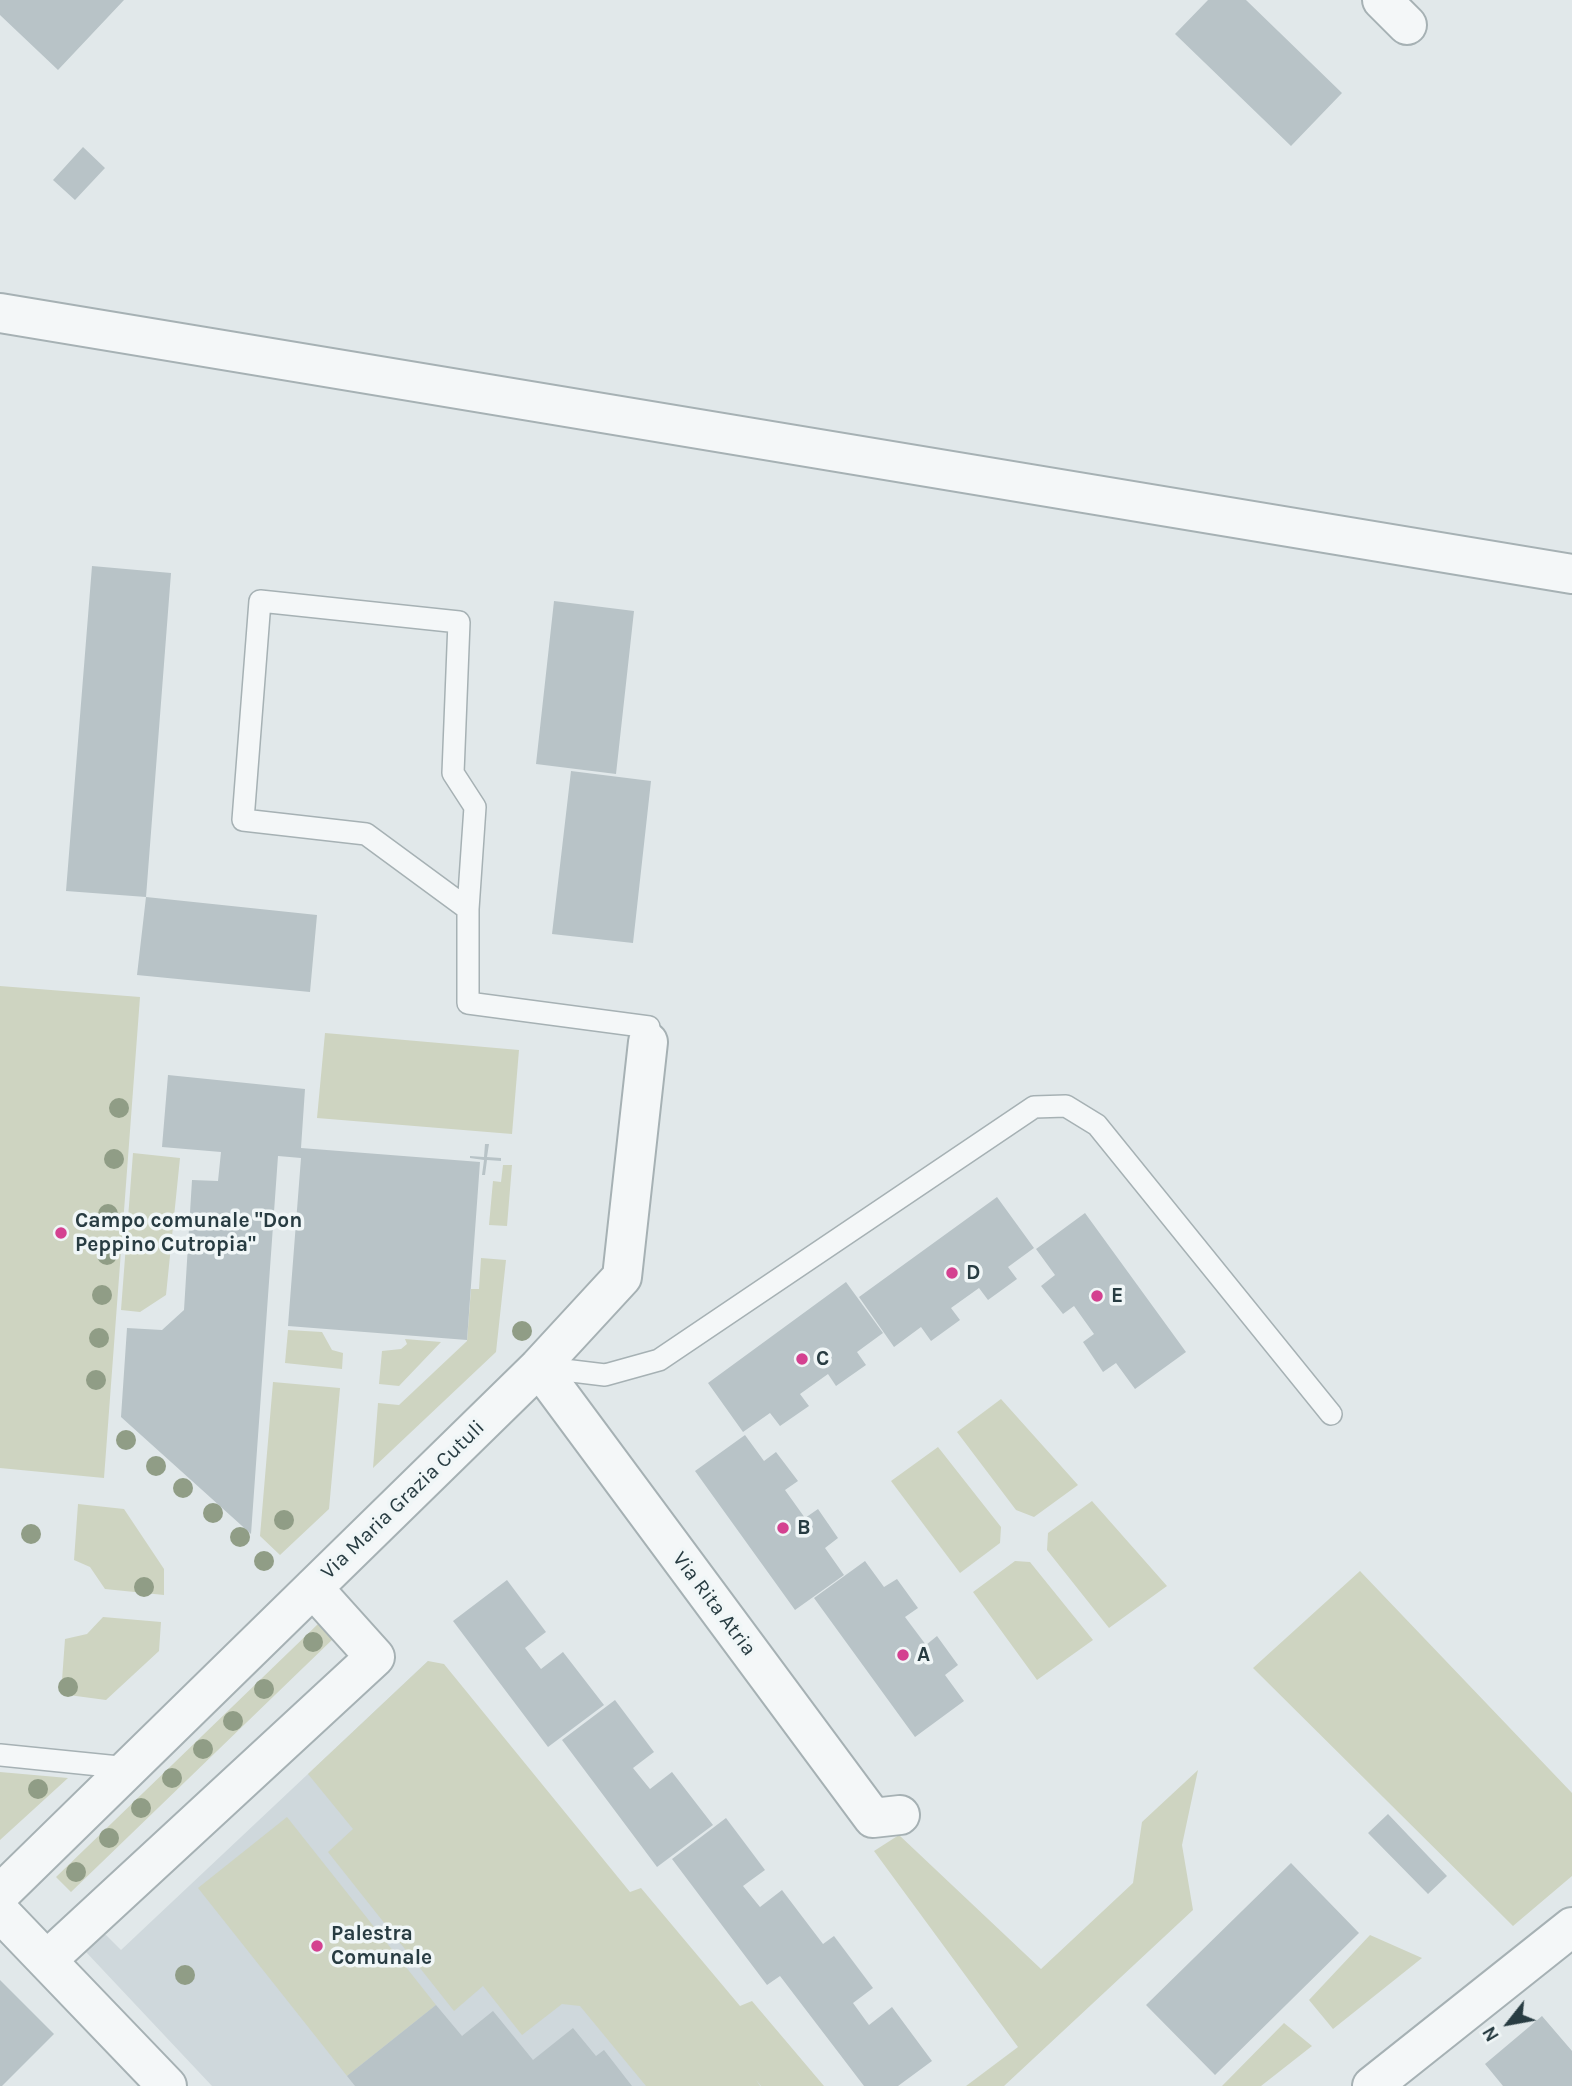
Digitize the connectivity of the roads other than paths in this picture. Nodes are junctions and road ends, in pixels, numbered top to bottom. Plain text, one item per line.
1 (0, 313) edge
2 (1572, 573) edge
3 (468, 909) junction
4 (648, 1035) joint
5 (538, 1367) junction
6 (1331, 1414) dead end
7 (313, 1588) junction
8 (0, 1755) edge
9 (129, 1768) junction
10 (900, 1815) dead end
11 (0, 1894) edge
12 (0, 1912) edge
13 (1572, 1927) edge
14 (47, 1960) junction
15 (167, 2086) edge
16 (1372, 2086) edge

1 - 2 street
3 - 3 lane
3 - 4 lane
4 - 5 street, Via Maria Grazia Cutuli
5 - 6 lane
5 - 7 street, Via Maria Grazia Cutuli
5 - 10 street, Via Rita Atria
7 - 9 street, Via Maria Grazia Cutuli
7 - 14 street
8 - 9 lane
9 - 11 street, Via Maria Grazia Cutuli
12 - 14 street
13 - 16 street
14 - 15 street

